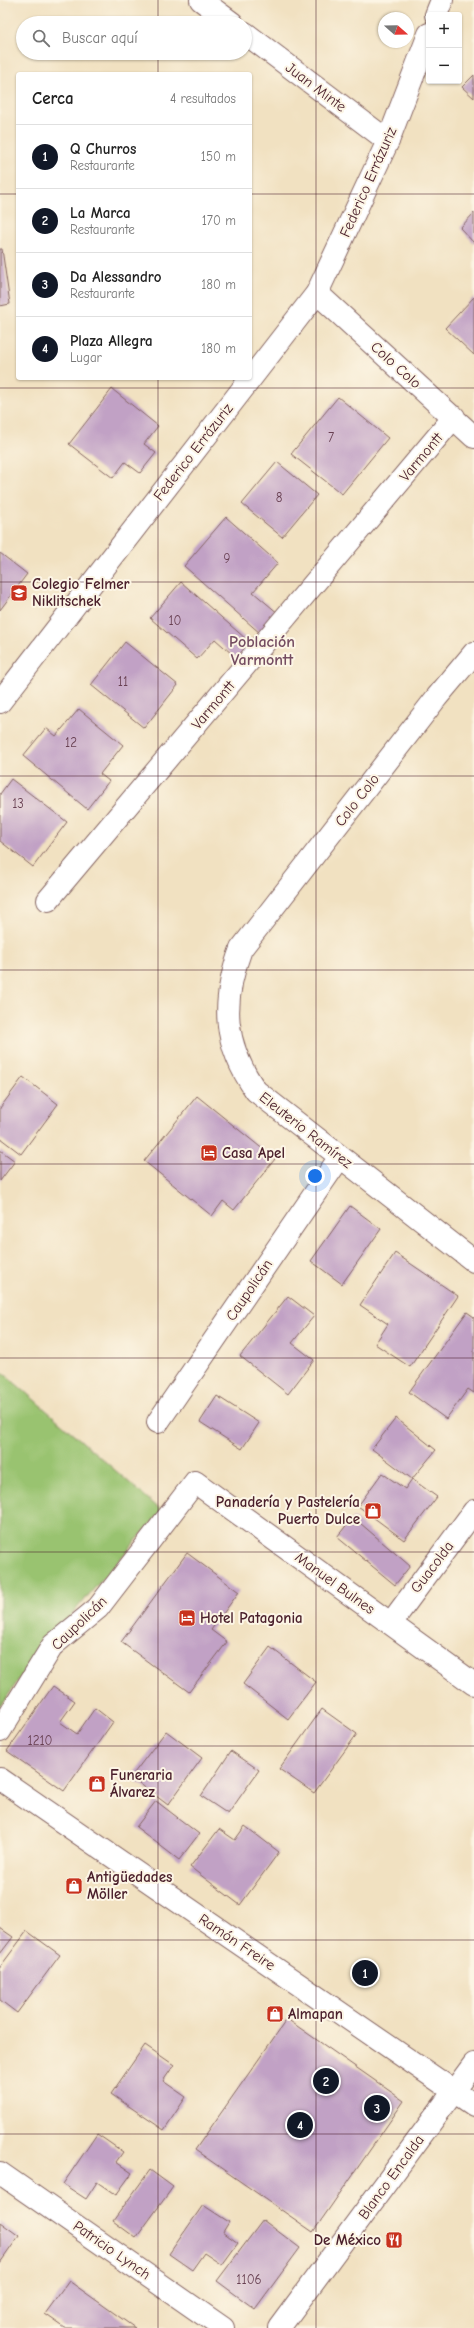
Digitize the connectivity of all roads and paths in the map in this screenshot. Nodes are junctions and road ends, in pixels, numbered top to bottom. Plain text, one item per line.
1 (201, 0) edge
2 (442, 0) edge
3 (437, 12) edge
4 (223, 16) edge
5 (252, 38) edge
6 (426, 42) edge
7 (388, 141) junction
8 (317, 293) junction
9 (252, 377) edge
10 (250, 380) edge
11 (454, 417) junction
12 (474, 437) edge
13 (474, 653) edge
14 (0, 702) edge
15 (48, 900) dead end
16 (241, 949) joint
17 (340, 1157) junction
18 (474, 1261) edge
19 (158, 1422) dead end
20 (195, 1482) joint
21 (474, 1511) edge
22 (391, 1624) junction
23 (474, 1684) edge
24 (0, 1731) edge
25 (0, 1779) edge
26 (474, 2064) edge
27 (454, 2091) junction
28 (474, 2105) edge
29 (0, 2173) edge
30 (224, 2328) edge
31 (279, 2328) edge

1 - 4 street
2 - 3 street
5 - 7 street, Juan Minte
6 - 7 street, Federico Errázuriz
7 - 8 street, Federico Errázuriz
8 - 9 street, Federico Errázuriz
8 - 11 street, Colo Colo
10 - 14 street, Federico Errázuriz
11 - 12 street, Colo Colo
11 - 15 street, Varmontt
13 - 16 street, Colo Colo
16 - 17 street, Eleuterio Ramírez
17 - 18 street, Eleuterio Ramírez
17 - 19 street, Caupolicán
20 - 22 street, Manuel Bulnes
20 - 24 street, Caupolicán
21 - 22 street, Guacolda
22 - 23 street, Manuel Bulnes
25 - 27 street, Ramón Freire
26 - 27 street, Blanco Encalda
27 - 28 street, Ramón Freire
27 - 31 street, Blanco Encalda
29 - 30 street, Patricio Lynch

